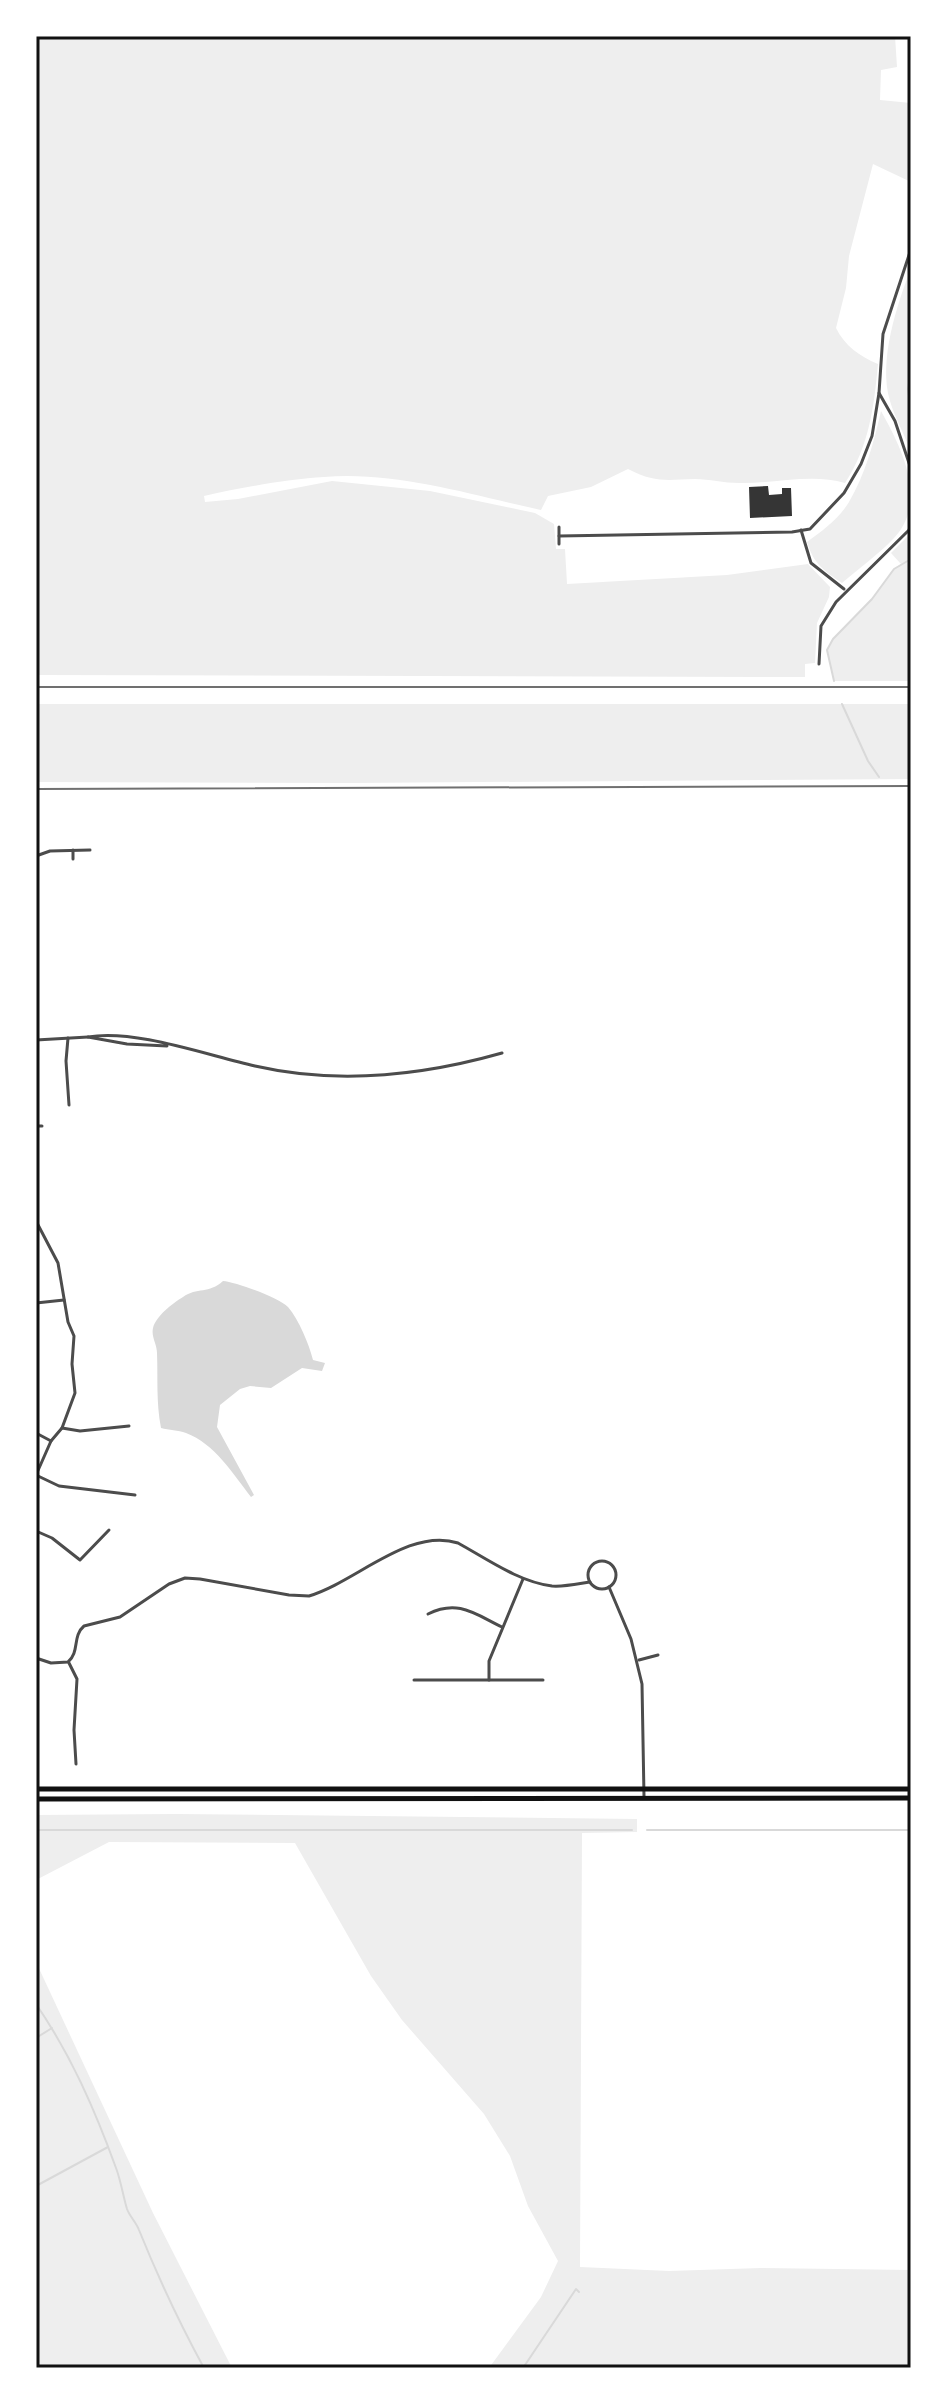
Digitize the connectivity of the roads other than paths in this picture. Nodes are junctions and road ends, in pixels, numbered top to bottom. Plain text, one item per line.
1 (911, 249) edge
2 (879, 393) junction
3 (911, 469) edge
4 (911, 524) edge
5 (559, 527) dead end
6 (801, 530) junction
7 (559, 536) junction
8 (559, 544) dead end
9 (845, 590) junction
10 (819, 664) dead end
11 (73, 850) junction
12 (90, 850) dead end
13 (36, 856) edge
14 (73, 859) dead end
15 (68, 1038) junction
16 (36, 1040) edge
17 (502, 1053) dead end
18 (69, 1105) dead end
19 (36, 1126) edge
20 (42, 1126) dead end
21 (36, 1221) edge
22 (65, 1300) junction
23 (36, 1303) edge
24 (129, 1426) dead end
25 (62, 1428) junction
26 (36, 1433) edge
27 (51, 1441) junction
28 (36, 1475) edge
29 (135, 1495) dead end
30 (109, 1530) dead end
31 (36, 1532) edge
32 (523, 1578) junction
33 (590, 1582) junction
34 (609, 1587) junction
35 (428, 1614) dead end
36 (503, 1627) junction
37 (658, 1655) dead end
38 (36, 1658) edge
39 (637, 1661) junction
40 (68, 1662) junction
41 (414, 1680) dead end
42 (489, 1680) junction
43 (543, 1680) dead end
44 (76, 1764) dead end
45 (36, 1789) edge
46 (644, 1789) junction
47 (911, 1789) edge
48 (911, 1798) edge
49 (36, 1799) edge
50 (644, 1800) junction

1 - 2 street
2 - 3 street
2 - 6 street
4 - 9 street
5 - 7 street
6 - 7 street
6 - 9 street
7 - 8 street
9 - 10 street
11 - 12 street
11 - 13 street
11 - 14 street
15 - 16 street
15 - 17 street
15 - 18 street
19 - 20 street
21 - 22 street
22 - 23 street
22 - 25 street
24 - 25 street
25 - 27 street
26 - 27 street
27 - 28 street
28 - 29 street
30 - 31 street
32 - 33 street
32 - 36 street
32 - 40 street
33 - 34 street
33 - 34 street
34 - 39 street
35 - 36 street
36 - 42 street
37 - 39 street
38 - 40 street
39 - 46 street
40 - 44 street
41 - 42 street
42 - 43 street
45 - 46 main road
46 - 47 main road
46 - 50 street
48 - 50 main road
49 - 50 main road

